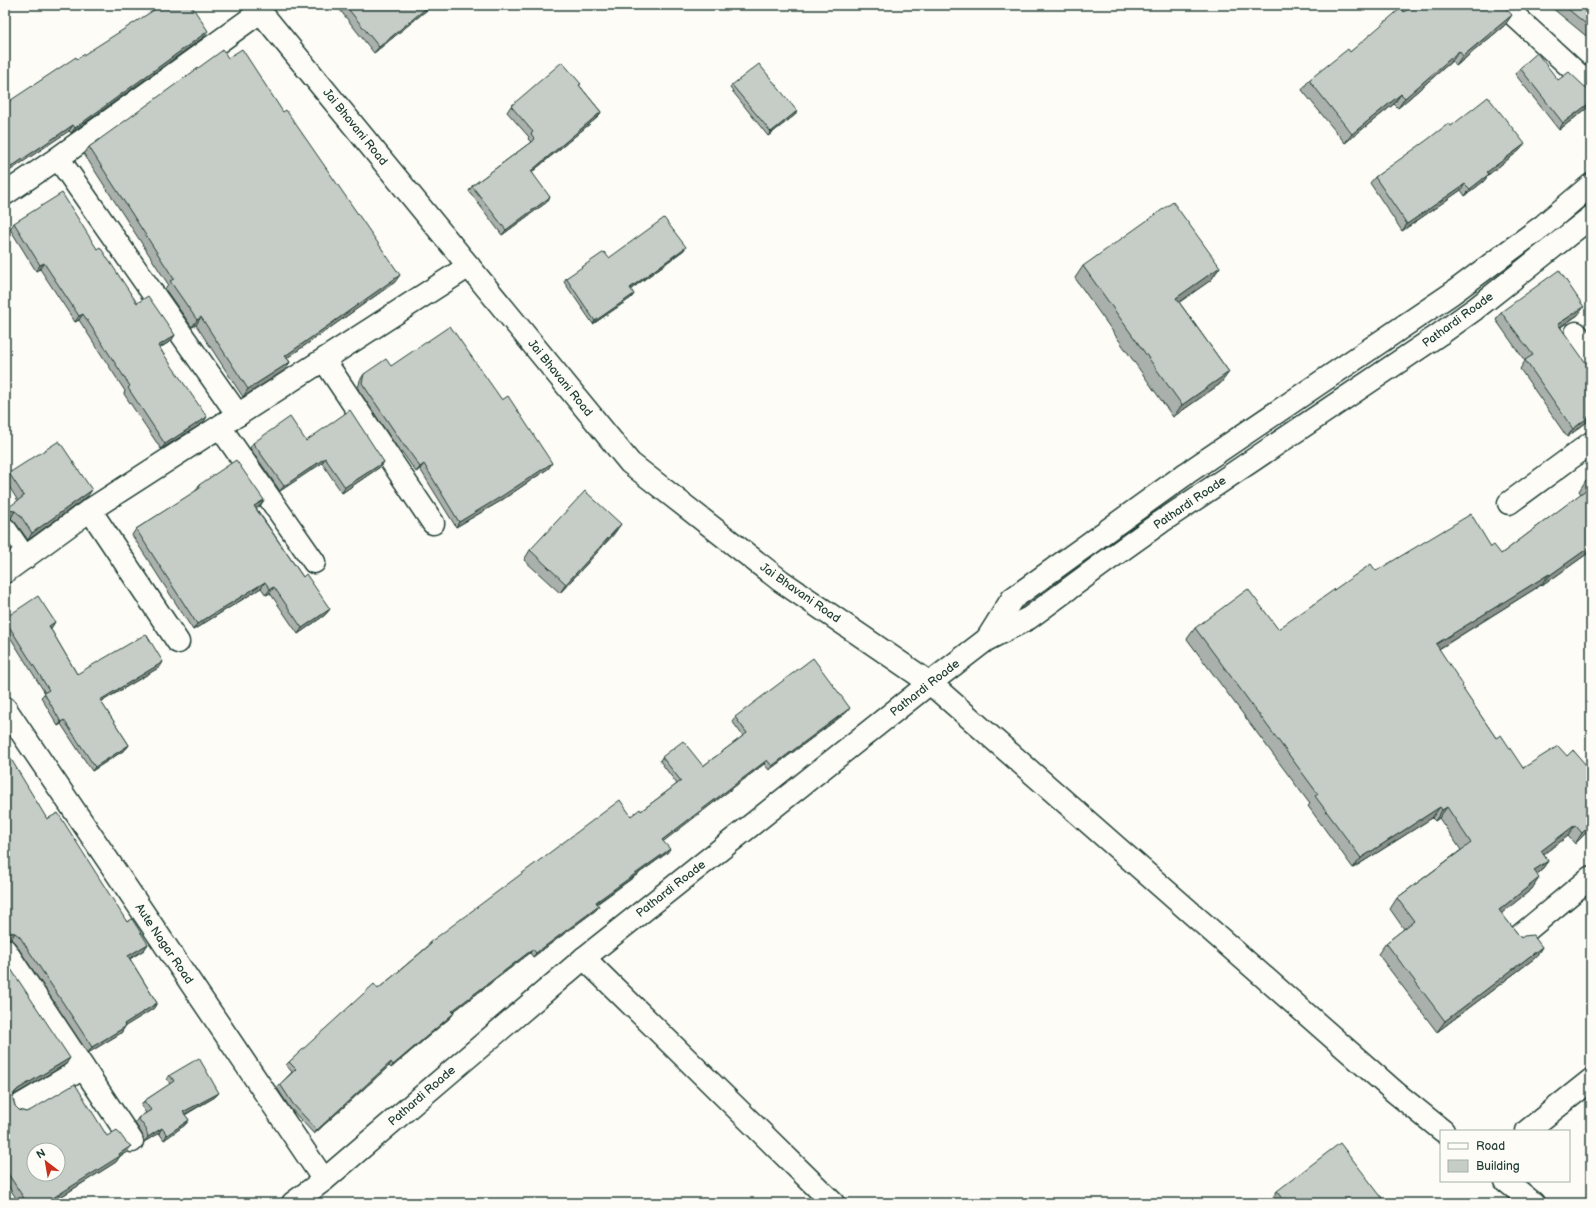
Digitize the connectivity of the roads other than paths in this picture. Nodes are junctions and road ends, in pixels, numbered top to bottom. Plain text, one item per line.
1 (1503, 5) edge
2 (257, 8) edge
3 (1591, 86) edge
4 (58, 158) junction
5 (1591, 186) edge
6 (5, 194) edge
7 (1591, 217) edge
8 (469, 266) junction
9 (1576, 333) dead end
10 (1591, 353) edge
11 (324, 360) junction
12 (238, 415) junction
13 (220, 427) junction
14 (1591, 444) edge
15 (1509, 503) dead end
16 (90, 510) junction
17 (433, 524) dead end
18 (5, 529) edge
19 (25, 558) junction
20 (314, 562) dead end
21 (5, 572) edge
22 (986, 640) junction
23 (178, 642) dead end
24 (930, 683) junction
25 (9, 721) edge
26 (1591, 877) edge
27 (1521, 935) edge
28 (5, 950) edge
29 (584, 958) junction
30 (83, 1068) junction
31 (1591, 1080) edge
32 (20, 1105) dead end
33 (1442, 1130) edge
34 (1528, 1130) edge
35 (132, 1141) dead end
36 (324, 1180) junction
37 (1507, 1182) edge
38 (293, 1203) edge
39 (833, 1203) edge
40 (1533, 1203) edge

1 - 3 street
2 - 4 street
2 - 8 street, Jai Bhavani Road
4 - 6 street
4 - 12 street
5 - 22 street
7 - 22 street, Pathardi Roade
8 - 11 street
8 - 24 street, Jai Bhavani Road
9 - 10 street
11 - 12 street
11 - 17 street
12 - 13 street
13 - 16 street
13 - 20 street
14 - 15 street
16 - 19 street
16 - 23 street
18 - 19 street
19 - 21 street
22 - 24 street, Pathardi Roade
24 - 29 street, Pathardi Roade
24 - 33 street, Jai Bhavani Road
25 - 36 street, Aute Nagar Road
26 - 27 street
28 - 30 street
29 - 36 street, Pathardi Roade
29 - 39 street
30 - 32 street
30 - 35 street
31 - 34 street
36 - 38 street, Pathardi Roade
37 - 40 street

